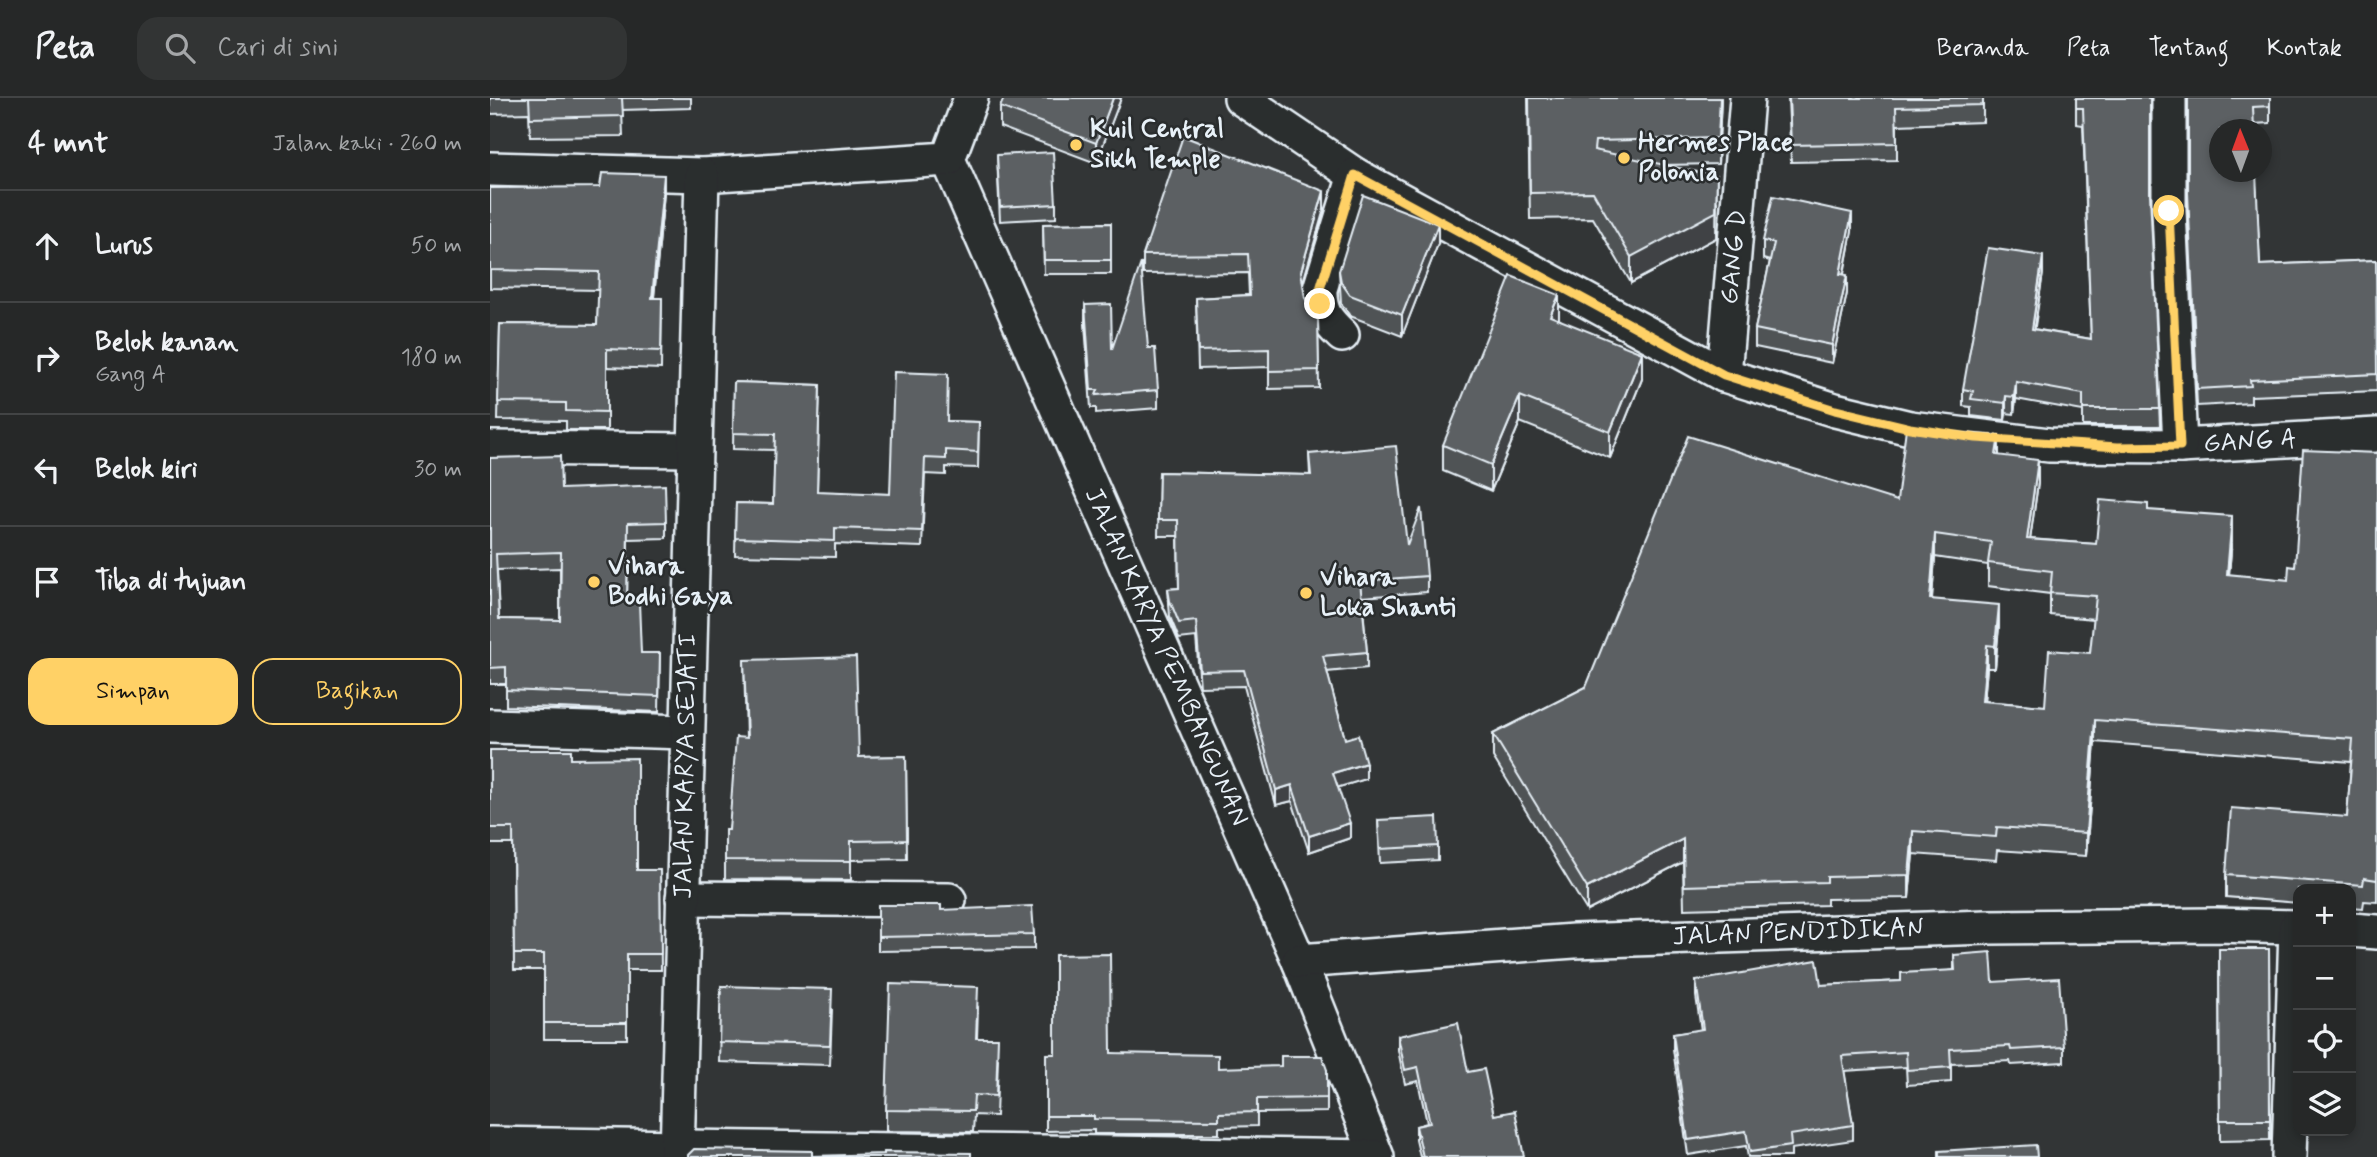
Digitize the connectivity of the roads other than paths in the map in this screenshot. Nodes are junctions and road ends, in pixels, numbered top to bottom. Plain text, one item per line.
1 (971, 98) edge
2 (1241, 98) edge
3 (1747, 98) edge
4 (2169, 98) edge
5 (948, 159) junction
6 (490, 169) edge
7 (702, 175) junction
8 (1355, 175) junction
9 (1342, 335) dead end
10 (1724, 375) junction
11 (2377, 435) edge
12 (2180, 446) junction
13 (490, 448) edge
14 (694, 450) junction
15 (490, 726) edge
16 (686, 732) junction
17 (683, 898) junction
18 (949, 900) dead end
19 (2293, 927) edge
20 (2356, 930) edge
21 (2377, 932) edge
22 (2296, 947) edge
23 (1299, 961) junction
24 (490, 1144) edge
25 (677, 1152) edge
26 (1376, 1157) edge
27 (2289, 1157) edge

1 - 5 street
2 - 8 street, GANG A
3 - 10 street, GANG D
4 - 12 street
5 - 7 street
5 - 23 street, JALAN KARYA PEMBANGUNAN
6 - 7 street
7 - 14 street, JALAN KARYA SEJATI
8 - 9 street
8 - 10 street, GANG A
10 - 12 street, GANG A
11 - 12 street, GANG A
13 - 14 street
14 - 16 street, JALAN KARYA SEJATI
15 - 16 street
16 - 17 street, JALAN KARYA SEJATI
17 - 18 street
17 - 25 street, JALAN KARYA SEJATI
19 - 23 street, JALAN PENDIDIKAN
20 - 21 street
22 - 27 street
23 - 26 street, JALAN KARYA PEMBANGUNAN
24 - 25 street
25 - 26 street

